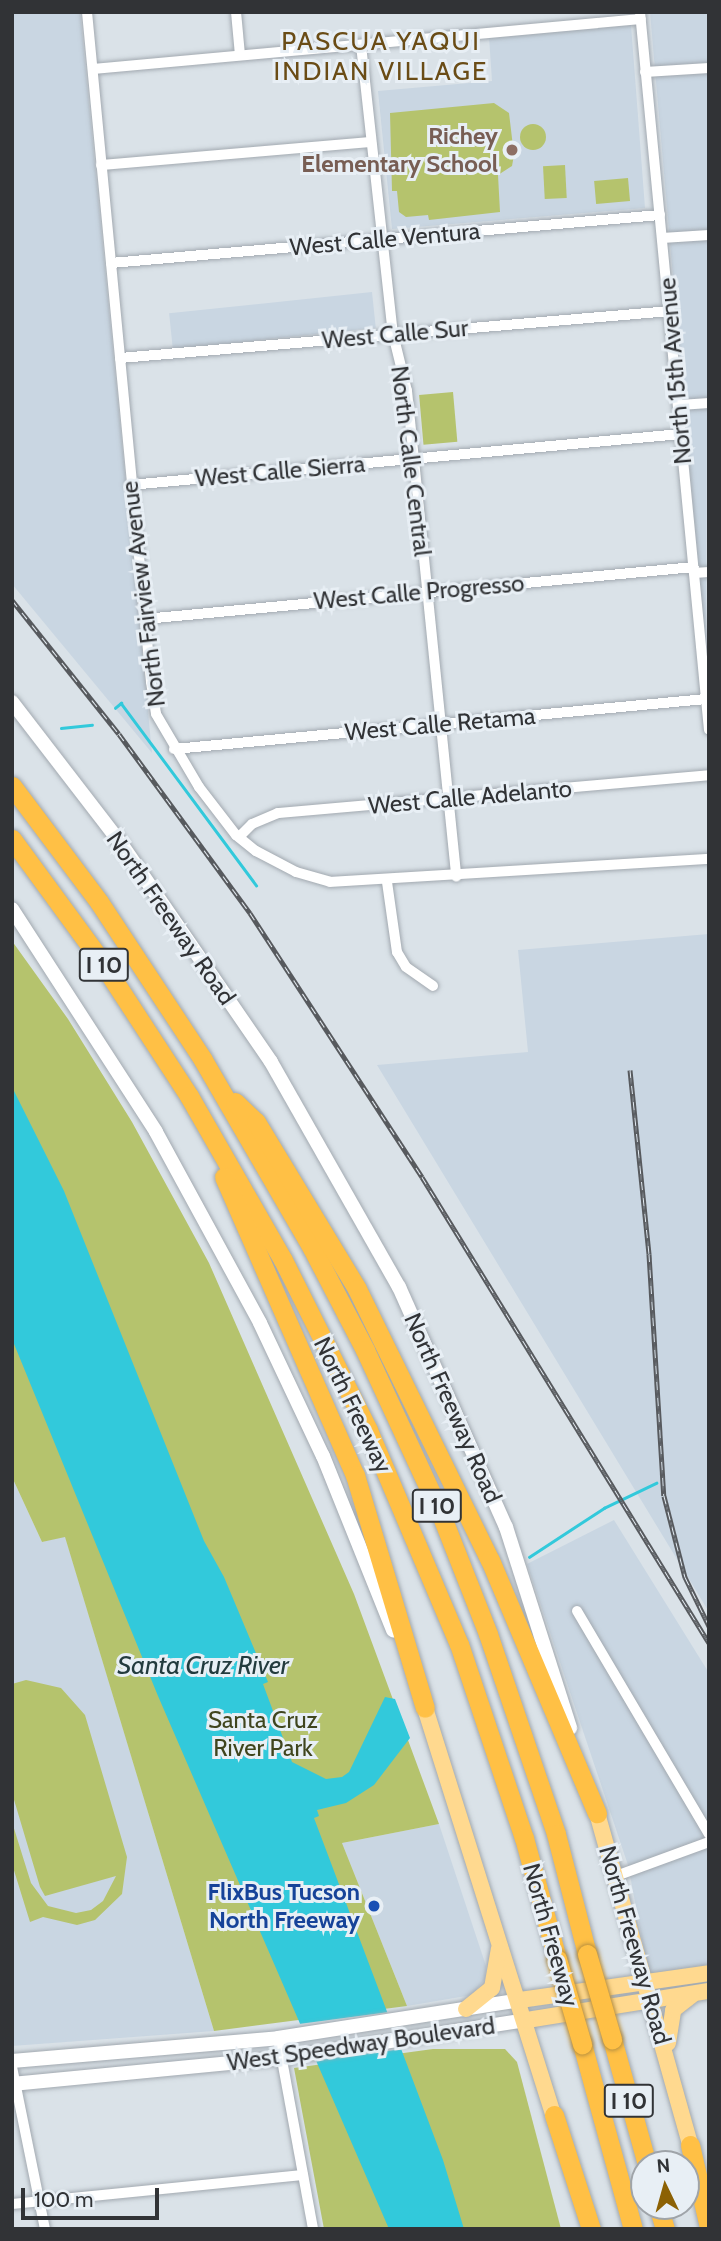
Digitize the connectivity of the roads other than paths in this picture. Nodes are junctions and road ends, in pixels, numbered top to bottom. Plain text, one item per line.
1 (87, 12) edge
2 (236, 12) edge
3 (640, 16) edge
4 (361, 45) junction
5 (240, 55) junction
6 (709, 68) edge
7 (93, 69) junction
8 (645, 72) junction
9 (371, 142) junction
10 (101, 165) junction
11 (660, 215) junction
12 (709, 235) edge
13 (662, 238) junction
14 (381, 240) junction
15 (111, 263) junction
16 (670, 310) junction
17 (393, 334) junction
18 (120, 358) junction
19 (709, 403) edge
20 (680, 405) junction
21 (681, 434) junction
22 (413, 459) junction
23 (130, 485) junction
24 (694, 570) junction
25 (709, 572) edge
26 (427, 591) junction
27 (145, 619) junction
28 (706, 699) junction
29 (12, 702) edge
30 (438, 724) junction
31 (709, 730) edge
32 (174, 750) junction
33 (709, 775) edge
34 (12, 786) edge
35 (446, 800) junction
36 (239, 837) junction
37 (12, 839) edge
38 (709, 859) edge
39 (456, 877) junction
40 (387, 882) junction
41 (12, 909) edge
42 (433, 986) dead end
43 (219, 1087) junction
44 (189, 1096) junction
45 (577, 1611) dead end
46 (425, 1708) junction
47 (597, 1813) junction
48 (709, 1834) edge
49 (709, 1842) edge
50 (616, 1876) junction
51 (500, 1937) junction
52 (709, 1973) edge
53 (645, 1982) junction
54 (701, 1993) edge
55 (520, 2000) junction
56 (650, 2001) junction
57 (466, 2009) junction
58 (527, 2020) junction
59 (278, 2038) junction
60 (281, 2058) junction
61 (667, 2060) junction
62 (12, 2061) edge
63 (12, 2067) edge
64 (14, 2084) edge
65 (554, 2115) junction
66 (690, 2145) junction
67 (643, 2150) edge
68 (303, 2175) junction
69 (39, 2199) junction
70 (709, 2202) edge
71 (12, 2204) edge
72 (709, 2227) edge
73 (45, 2229) edge
74 (313, 2229) edge
75 (582, 2229) edge
76 (591, 2229) edge
77 (633, 2229) edge

1 - 7 street, North Fairview Avenue
2 - 5 street
3 - 4 street
3 - 8 street, North 15th Avenue
4 - 5 street
4 - 9 street, North Calle Central
5 - 7 street
6 - 8 street
7 - 10 street, North Fairview Avenue
8 - 11 street, North 15th Avenue
9 - 10 street
9 - 14 street, North Calle Central
10 - 15 street, North Fairview Avenue
11 - 13 street, North 15th Avenue
11 - 14 street, West Calle Ventura
12 - 13 street
13 - 16 street, North 15th Avenue
14 - 15 street, West Calle Ventura
14 - 17 street, North Calle Central
15 - 18 street, North Fairview Avenue
16 - 17 street, West Calle Sur
16 - 20 street, North 15th Avenue
17 - 18 street, West Calle Sur
17 - 22 street, North Calle Central
18 - 23 street, North Fairview Avenue
19 - 20 street
20 - 21 street, North 15th Avenue
21 - 22 street, West Calle Sierra
21 - 24 street, North 15th Avenue
22 - 23 street, West Calle Sierra
22 - 26 street, North Calle Central
23 - 27 street, North Fairview Avenue
24 - 25 street, West Calle Progresso
24 - 26 street, West Calle Progresso
24 - 28 street, North 15th Avenue
26 - 27 street, West Calle Progresso
26 - 30 street, North Calle Central
27 - 32 street, North Fairview Avenue
28 - 30 street, West Calle Retama
28 - 31 street, North 15th Avenue
29 - 47 main road, North Freeway Road
30 - 32 street, West Calle Retama
30 - 35 street, North Calle Central
32 - 36 street, North Fairview Avenue
33 - 35 street, West Calle Adelanto
34 - 43 highway, North Freeway / I 10
35 - 36 street, West Calle Adelanto
35 - 39 street, North Calle Central
36 - 40 street, North Fairview Avenue
37 - 44 highway, North Freeway / I 10
38 - 39 street, North Fairview Avenue
39 - 40 street, North Fairview Avenue
40 - 42 street
41 - 46 main road
43 - 47 highway
43 - 67 highway, North Freeway / I 10, bridge
44 - 46 highway
44 - 77 highway, North Freeway / I 10, bridge
45 - 48 street
46 - 51 main road
47 - 50 main road, North Freeway Road
49 - 50 street
50 - 53 main road, North Freeway Road
51 - 55 main road
51 - 57 main road
52 - 53 main road, West Speedway Boulevard
53 - 55 main road, West Speedway Boulevard
53 - 56 main road, North Freeway Road
54 - 56 main road, West Speedway Boulevard
54 - 61 main road
55 - 57 main road, West Speedway Boulevard
55 - 58 main road
56 - 58 main road, West Speedway Boulevard
56 - 61 main road, North Freeway Road
57 - 59 main road, West Speedway Boulevard
58 - 60 main road, West Speedway Boulevard
58 - 65 main road
59 - 60 street
59 - 62 main road, West Speedway Boulevard
60 - 64 main road, West Speedway Boulevard
60 - 68 street
61 - 66 main road, North Freeway Road
63 - 64 street
64 - 69 street
65 - 75 main road
65 - 76 highway
66 - 70 main road, North Freeway Road
66 - 72 highway
68 - 69 street
68 - 74 street
69 - 71 street
69 - 73 street

